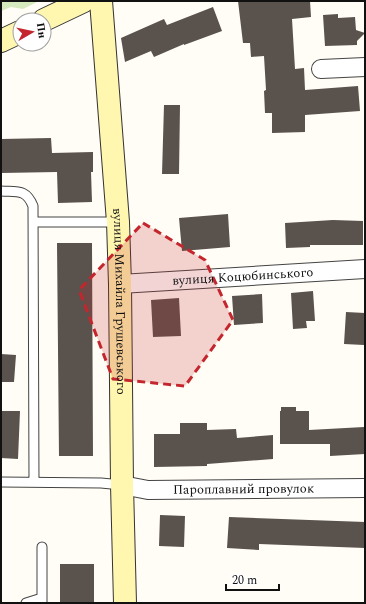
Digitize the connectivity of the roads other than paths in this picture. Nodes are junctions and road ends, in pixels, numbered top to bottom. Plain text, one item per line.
1 (84, 1) edge
2 (101, 1) edge
3 (52, 16) edge
4 (12, 36) edge
5 (1, 41) edge
6 (365, 67) edge
7 (321, 69) dead end
8 (1, 191) edge
9 (33, 222) junction
10 (118, 222) junction
11 (365, 268) edge
12 (120, 284) junction
13 (1, 482) edge
14 (34, 482) junction
15 (122, 485) junction
16 (365, 488) edge
17 (42, 547) dead end
18 (42, 601) edge
19 (26, 603) edge
20 (124, 603) edge

1 - 3 street
2 - 10 street, вулиця Михайла Грушевського
4 - 5 street
6 - 7 street
8 - 9 lane
9 - 10 lane
9 - 14 lane
10 - 12 street, вулиця Михайла Грушевського
11 - 12 street, вулиця Коцюбинського
12 - 15 street, вулиця Михайла Грушевського
13 - 14 lane
14 - 15 lane
15 - 16 street, Пароплавний провулок
15 - 20 street, вулиця Михайла Грушевського
17 - 18 lane
18 - 19 lane

